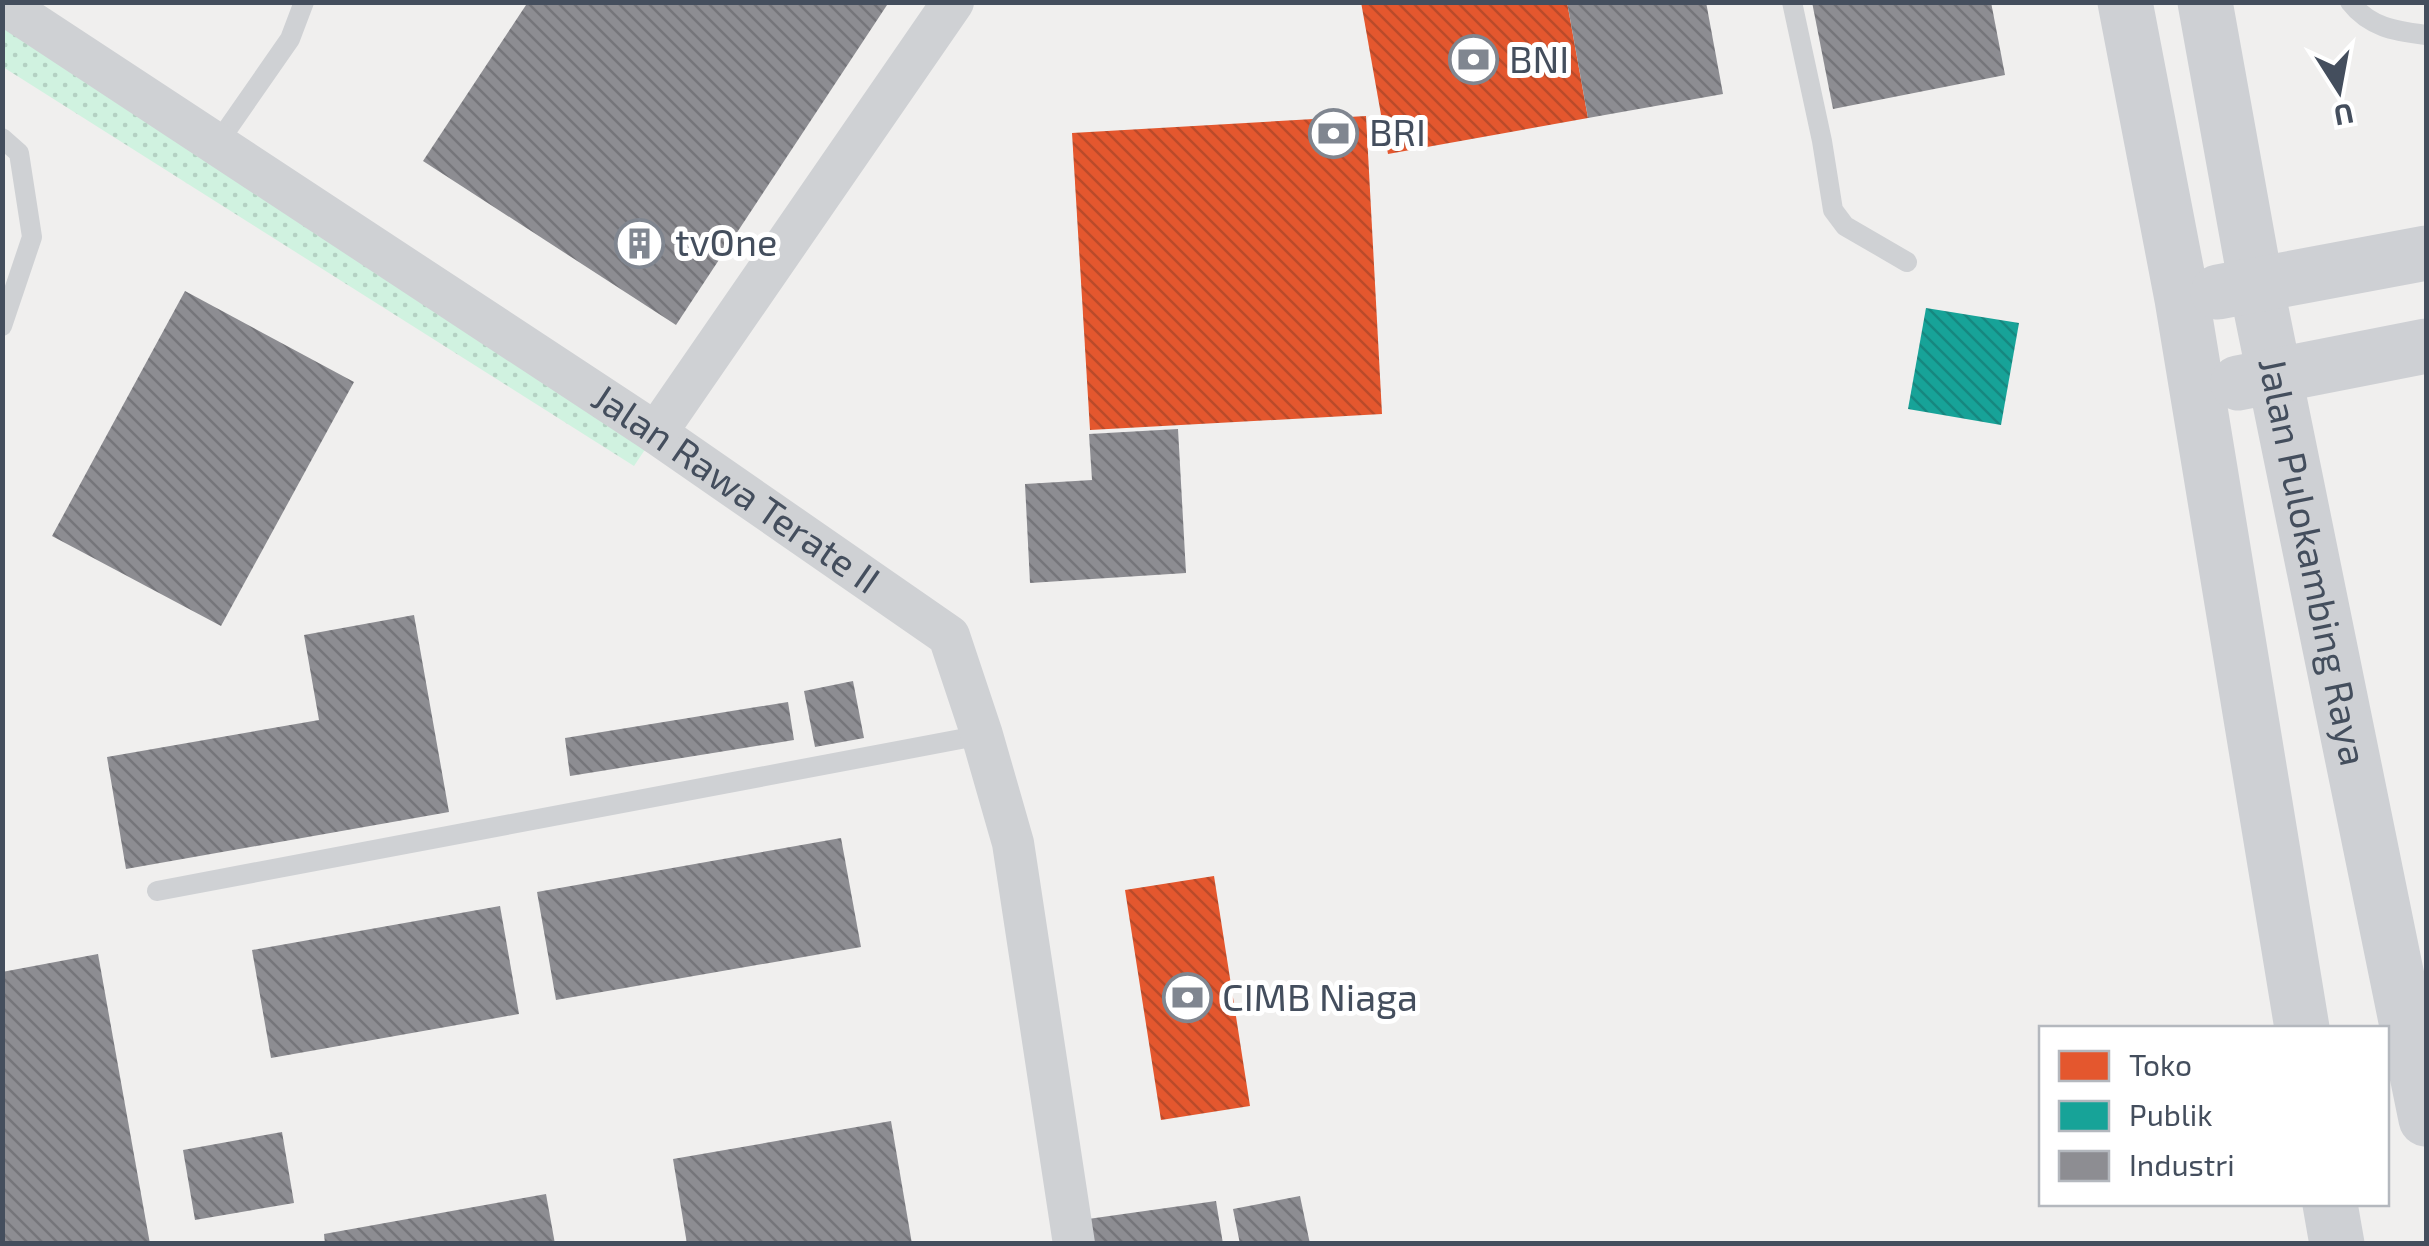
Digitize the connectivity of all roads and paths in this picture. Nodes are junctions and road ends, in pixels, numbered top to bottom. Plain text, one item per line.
1 (304, 2) edge
2 (953, 2) edge
3 (1792, 2) edge
4 (2124, 2) edge
5 (2205, 2) edge
6 (2350, 2) edge
7 (2, 4) edge
8 (2426, 35) edge
9 (2, 138) edge
10 (216, 144) junction
11 (2426, 253) edge
12 (1907, 262) dead end
13 (2256, 285) junction
14 (2182, 299) junction
15 (2, 326) edge
16 (2426, 346) edge
17 (2274, 376) junction
18 (2198, 392) junction
19 (656, 434) junction
20 (982, 735) junction
21 (158, 891) dead end
22 (2302, 1026) edge
23 (2425, 1106) edge
24 (2330, 1206) edge
25 (1074, 1244) edge
26 (2337, 1244) edge

1 - 10 lane
2 - 19 street
3 - 12 lane
4 - 14 street, Jalan Pulokambing Raya
5 - 13 street, Jalan Pulokambing Raya
6 - 8 lane
7 - 10 street, Jalan Rawa Terate II
9 - 15 lane
10 - 19 street, Jalan Rawa Terate II
11 - 13 street
13 - 14 street
13 - 17 street, Jalan Pulokambing Raya
14 - 18 street, Jalan Pulokambing Raya
16 - 17 street
17 - 18 street
17 - 23 street, Jalan Pulokambing Raya
18 - 22 street, Jalan Pulokambing Raya
19 - 20 street, Jalan Rawa Terate II
20 - 21 lane
20 - 25 street, Jalan Rawa Terate II
24 - 26 street

